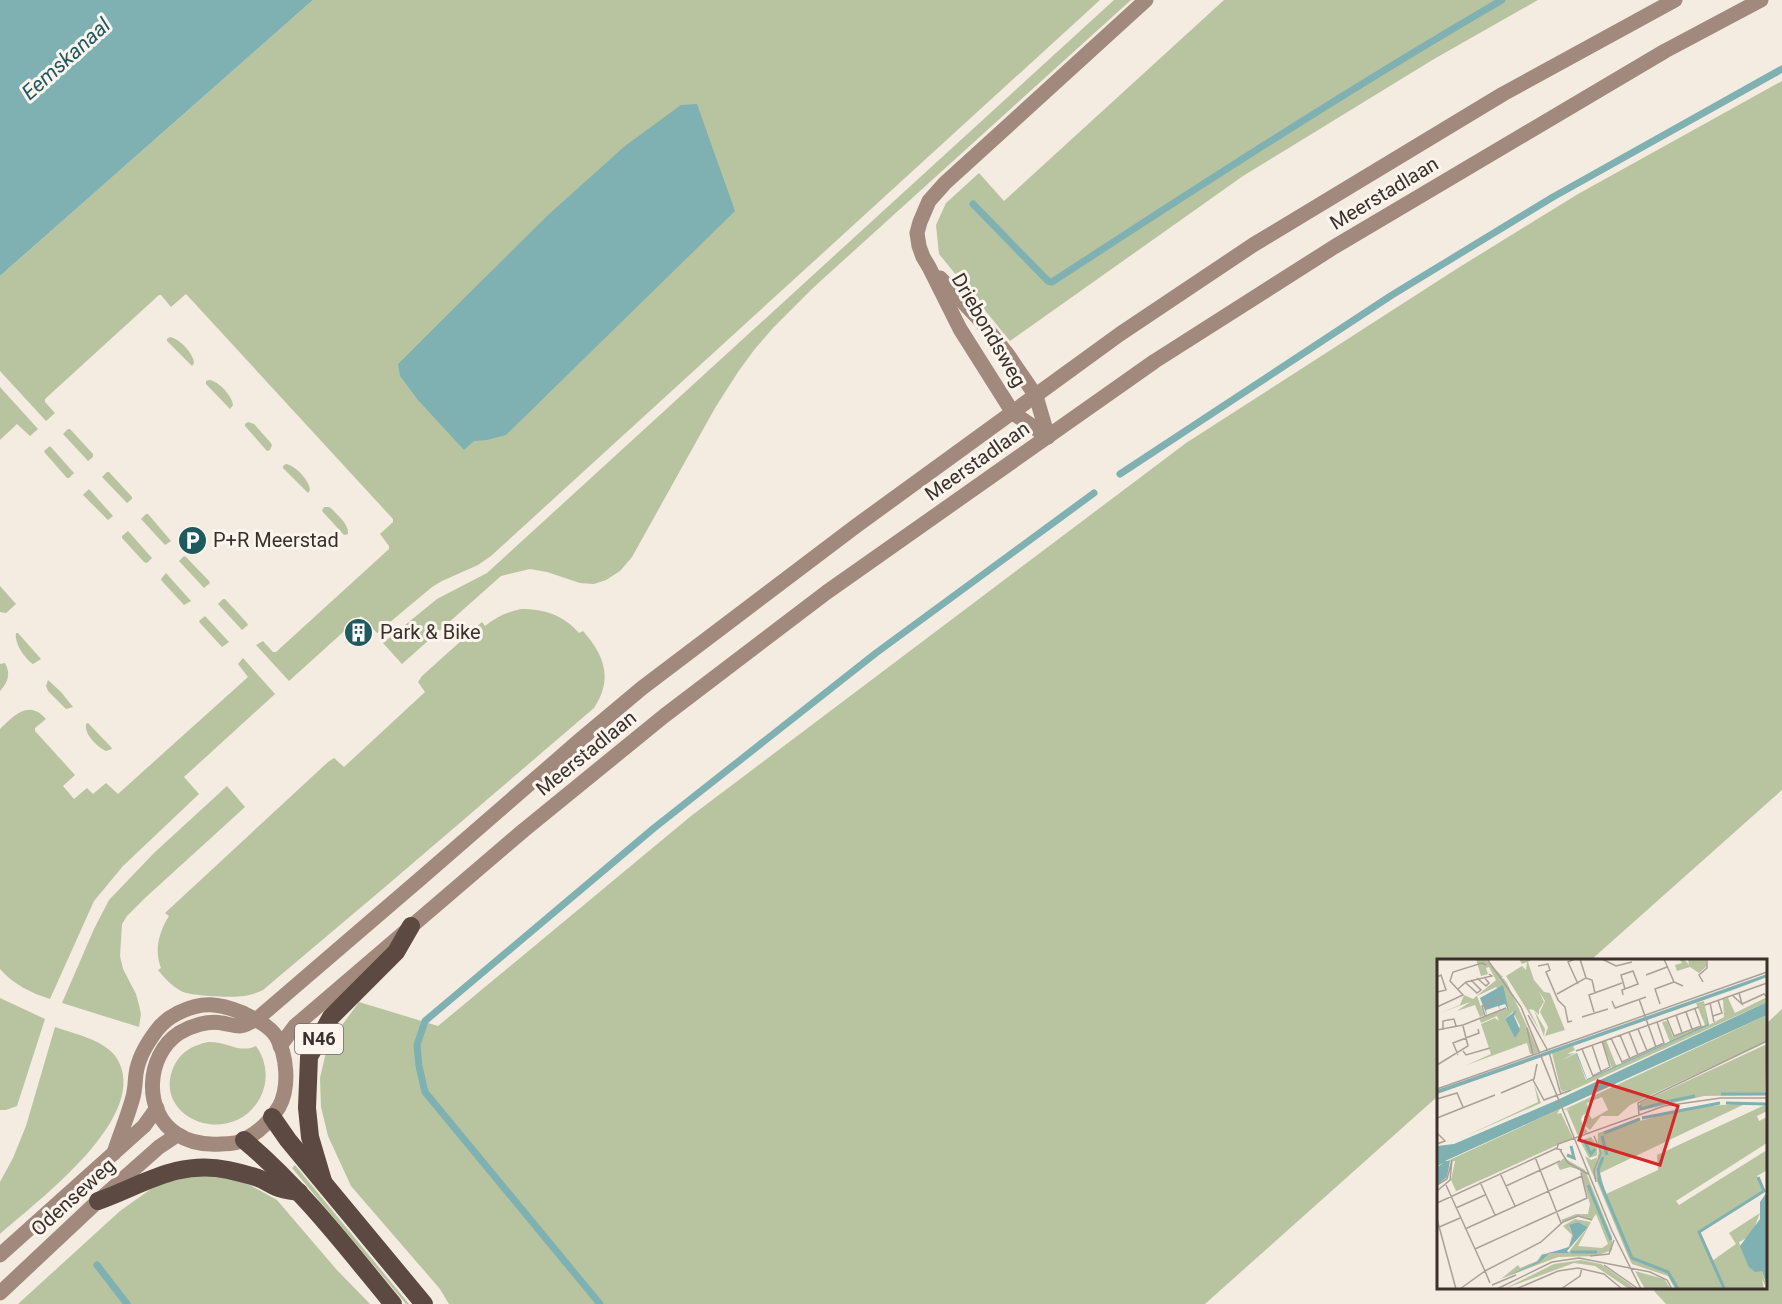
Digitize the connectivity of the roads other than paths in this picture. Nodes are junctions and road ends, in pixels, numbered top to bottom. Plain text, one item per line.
1 (1146, 0) edge
2 (1675, 0) edge
3 (1761, 0) edge
4 (929, 267) junction
5 (1036, 396) junction
6 (1013, 413) junction
7 (1048, 437) junction
8 (411, 926) junction
9 (256, 1019) junction
10 (280, 1046) junction
11 (157, 1108) junction
12 (272, 1117) junction
13 (177, 1135) junction
14 (244, 1140) junction
15 (114, 1153) junction
16 (323, 1181) junction
17 (300, 1192) junction
18 (98, 1201) junction
19 (0, 1255) edge
20 (0, 1293) edge
21 (393, 1304) edge
22 (424, 1304) edge

1 - 4 main road, Driebondsweg
2 - 5 main road, Meerstadlaan
3 - 7 main road, Meerstadlaan
4 - 5 main road, Driebondsweg
4 - 6 main road, Driebondsweg
5 - 6 main road, Meerstadlaan
5 - 7 main road, Driebondsweg
6 - 7 main road, Driebondsweg
6 - 9 main road, Meerstadlaan
7 - 8 main road, Meerstadlaan
8 - 10 main road, Meerstadlaan
8 - 16 highway, N46
9 - 10 main road
9 - 11 main road
9 - 15 main road, Odenseweg
10 - 12 main road
11 - 13 main road
11 - 15 main road, Odenseweg
12 - 14 main road
12 - 16 highway, N46
13 - 14 main road
13 - 18 main road, Odenseweg
14 - 17 highway
15 - 19 main road, Odenseweg
16 - 22 highway, N46
17 - 18 highway
17 - 21 highway
18 - 20 main road, Odenseweg

